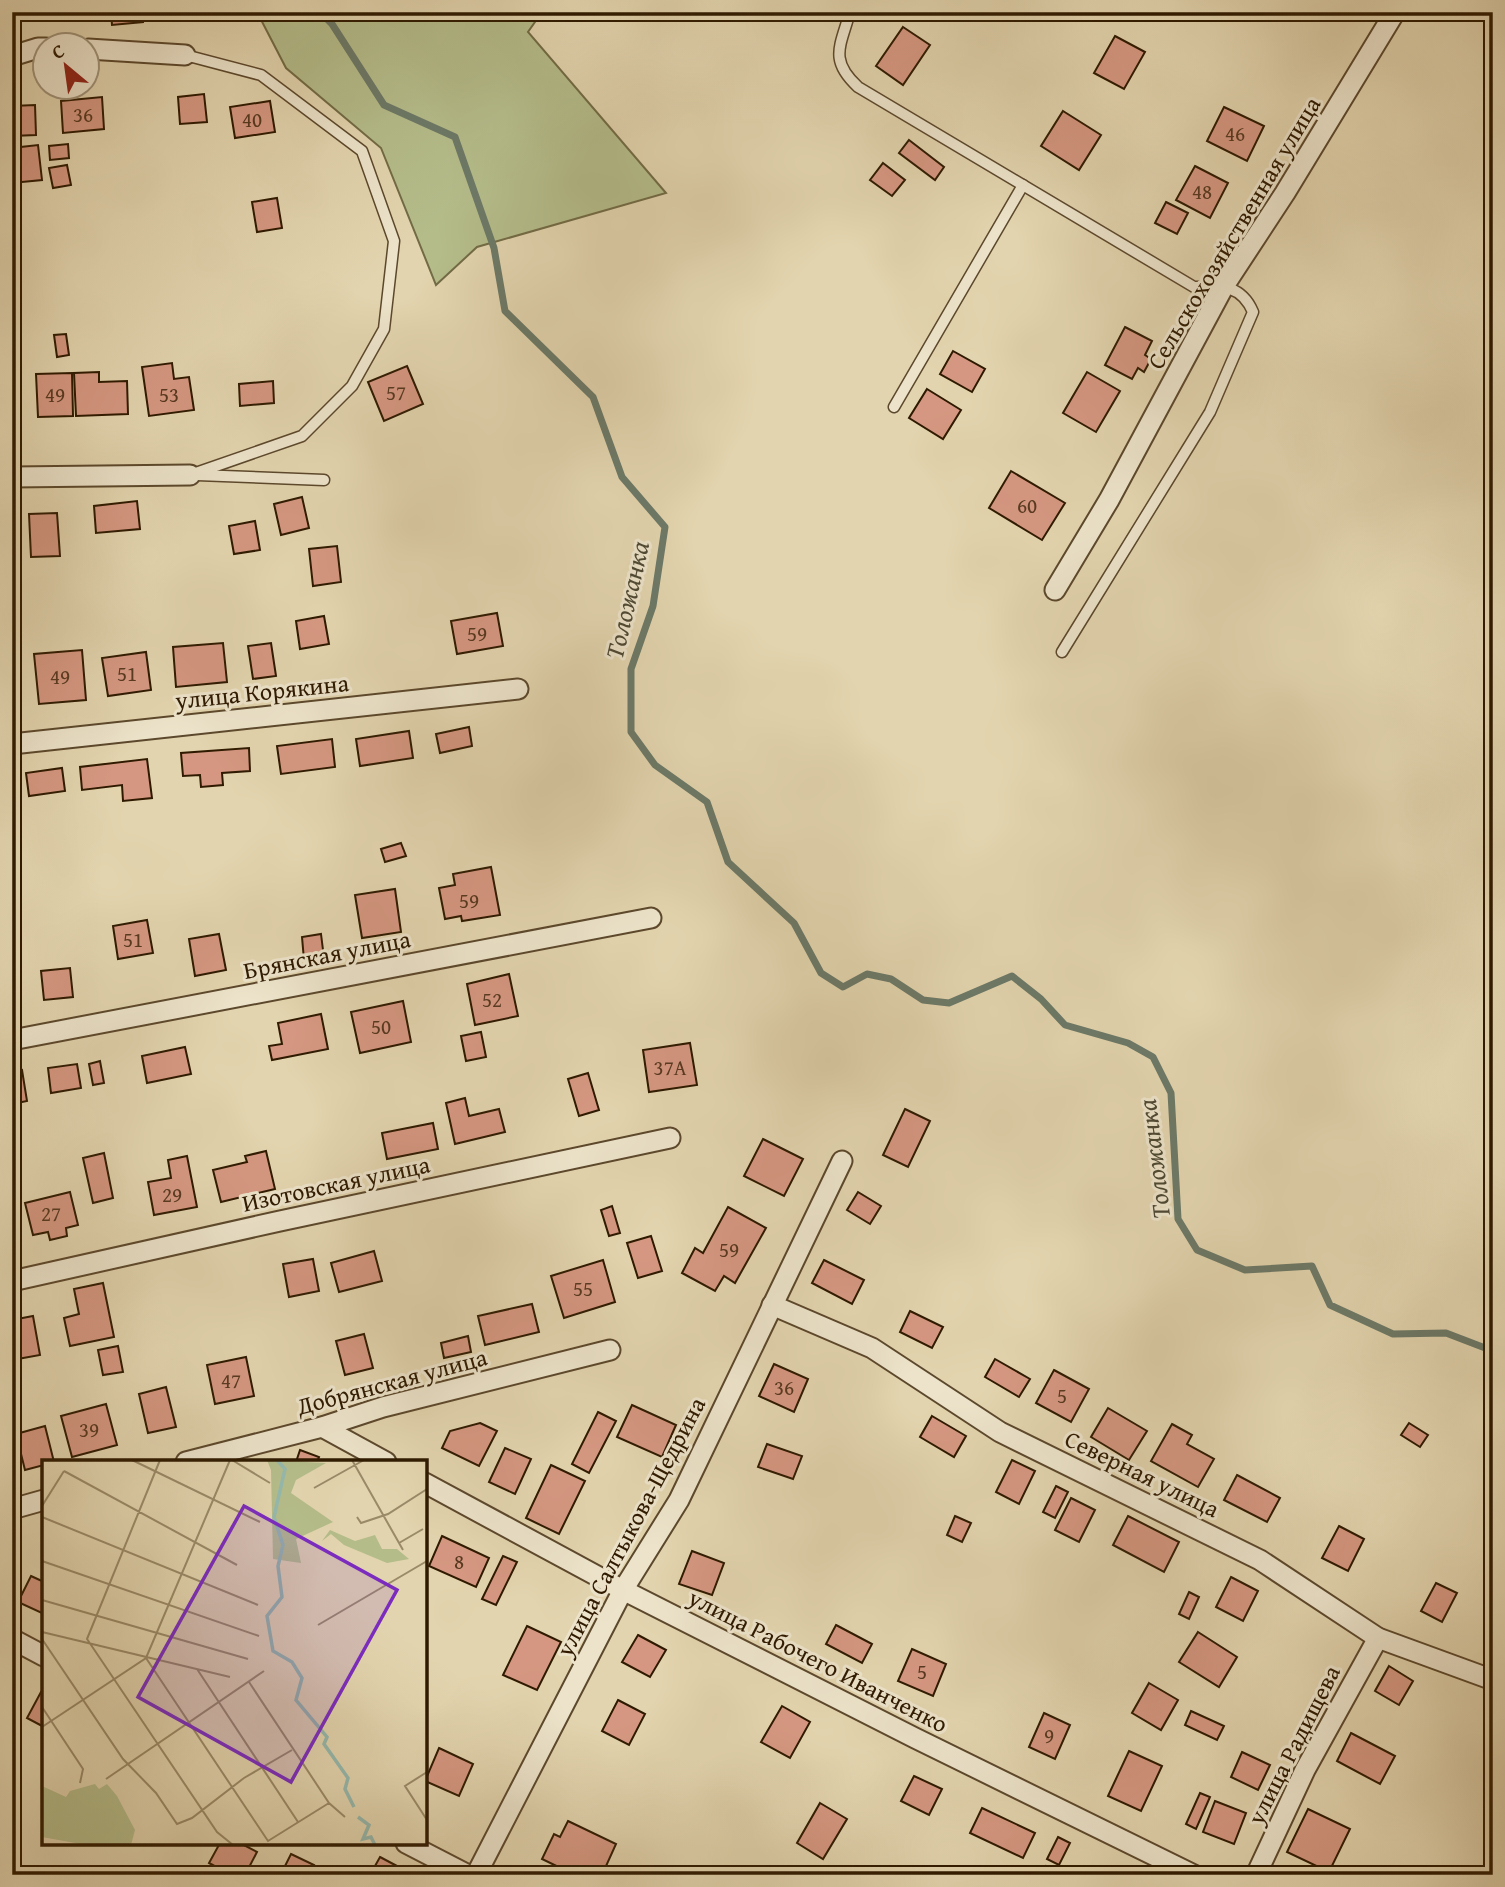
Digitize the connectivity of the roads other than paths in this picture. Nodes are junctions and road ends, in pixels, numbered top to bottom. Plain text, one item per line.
1 (850, 12) edge
2 (1395, 12) edge
3 (32, 50) edge
4 (102, 50) edge
5 (185, 55) joint
6 (12, 56) edge
7 (1023, 185) junction
8 (1224, 286) junction
9 (894, 407) dead end
10 (190, 475) junction
11 (12, 477) edge
12 (324, 480) dead end
13 (1055, 590) dead end
14 (1062, 652) dead end
15 (518, 689) dead end
16 (12, 744) edge
17 (650, 918) dead end
18 (12, 1040) edge
19 (670, 1138) dead end
20 (842, 1161) dead end
21 (12, 1281) edge
22 (772, 1305) junction
23 (610, 1350) dead end
24 (322, 1427) junction
25 (194, 1460) edge
26 (382, 1460) edge
27 (427, 1484) edge
28 (42, 1501) edge
29 (12, 1509) edge
30 (623, 1590) junction
31 (1378, 1638) junction
32 (12, 1639) edge
33 (42, 1655) edge
34 (1493, 1680) edge
35 (409, 1845) edge
36 (468, 1875) edge
37 (476, 1875) edge
38 (1194, 1875) edge
39 (1256, 1875) edge

1 - 7 lane
2 - 8 street, Сельскохозяйственная улица
3 - 6 street
4 - 5 street
5 - 10 lane
7 - 8 lane
7 - 9 lane
8 - 13 street, Сельскохозяйственная улица
8 - 14 lane
10 - 11 street
10 - 12 lane
15 - 16 street, улица Корякина
17 - 18 street, Брянская улица
19 - 21 street, Изотовская улица
20 - 22 street, улица Салтыкова-Щедрина
22 - 30 street, улица Салтыкова-Щедрина
22 - 31 street, Северная улица
23 - 24 street, Добрянская улица
24 - 25 street, Добрянская улица
24 - 26 street
27 - 30 street, улица Рабочего Иванченко
28 - 29 street
30 - 37 street, улица Салтыкова-Щедрина
30 - 38 street, улица Рабочего Иванченко
31 - 34 street, Северная улица
31 - 39 street, улица Радищева
32 - 33 street
35 - 36 street

